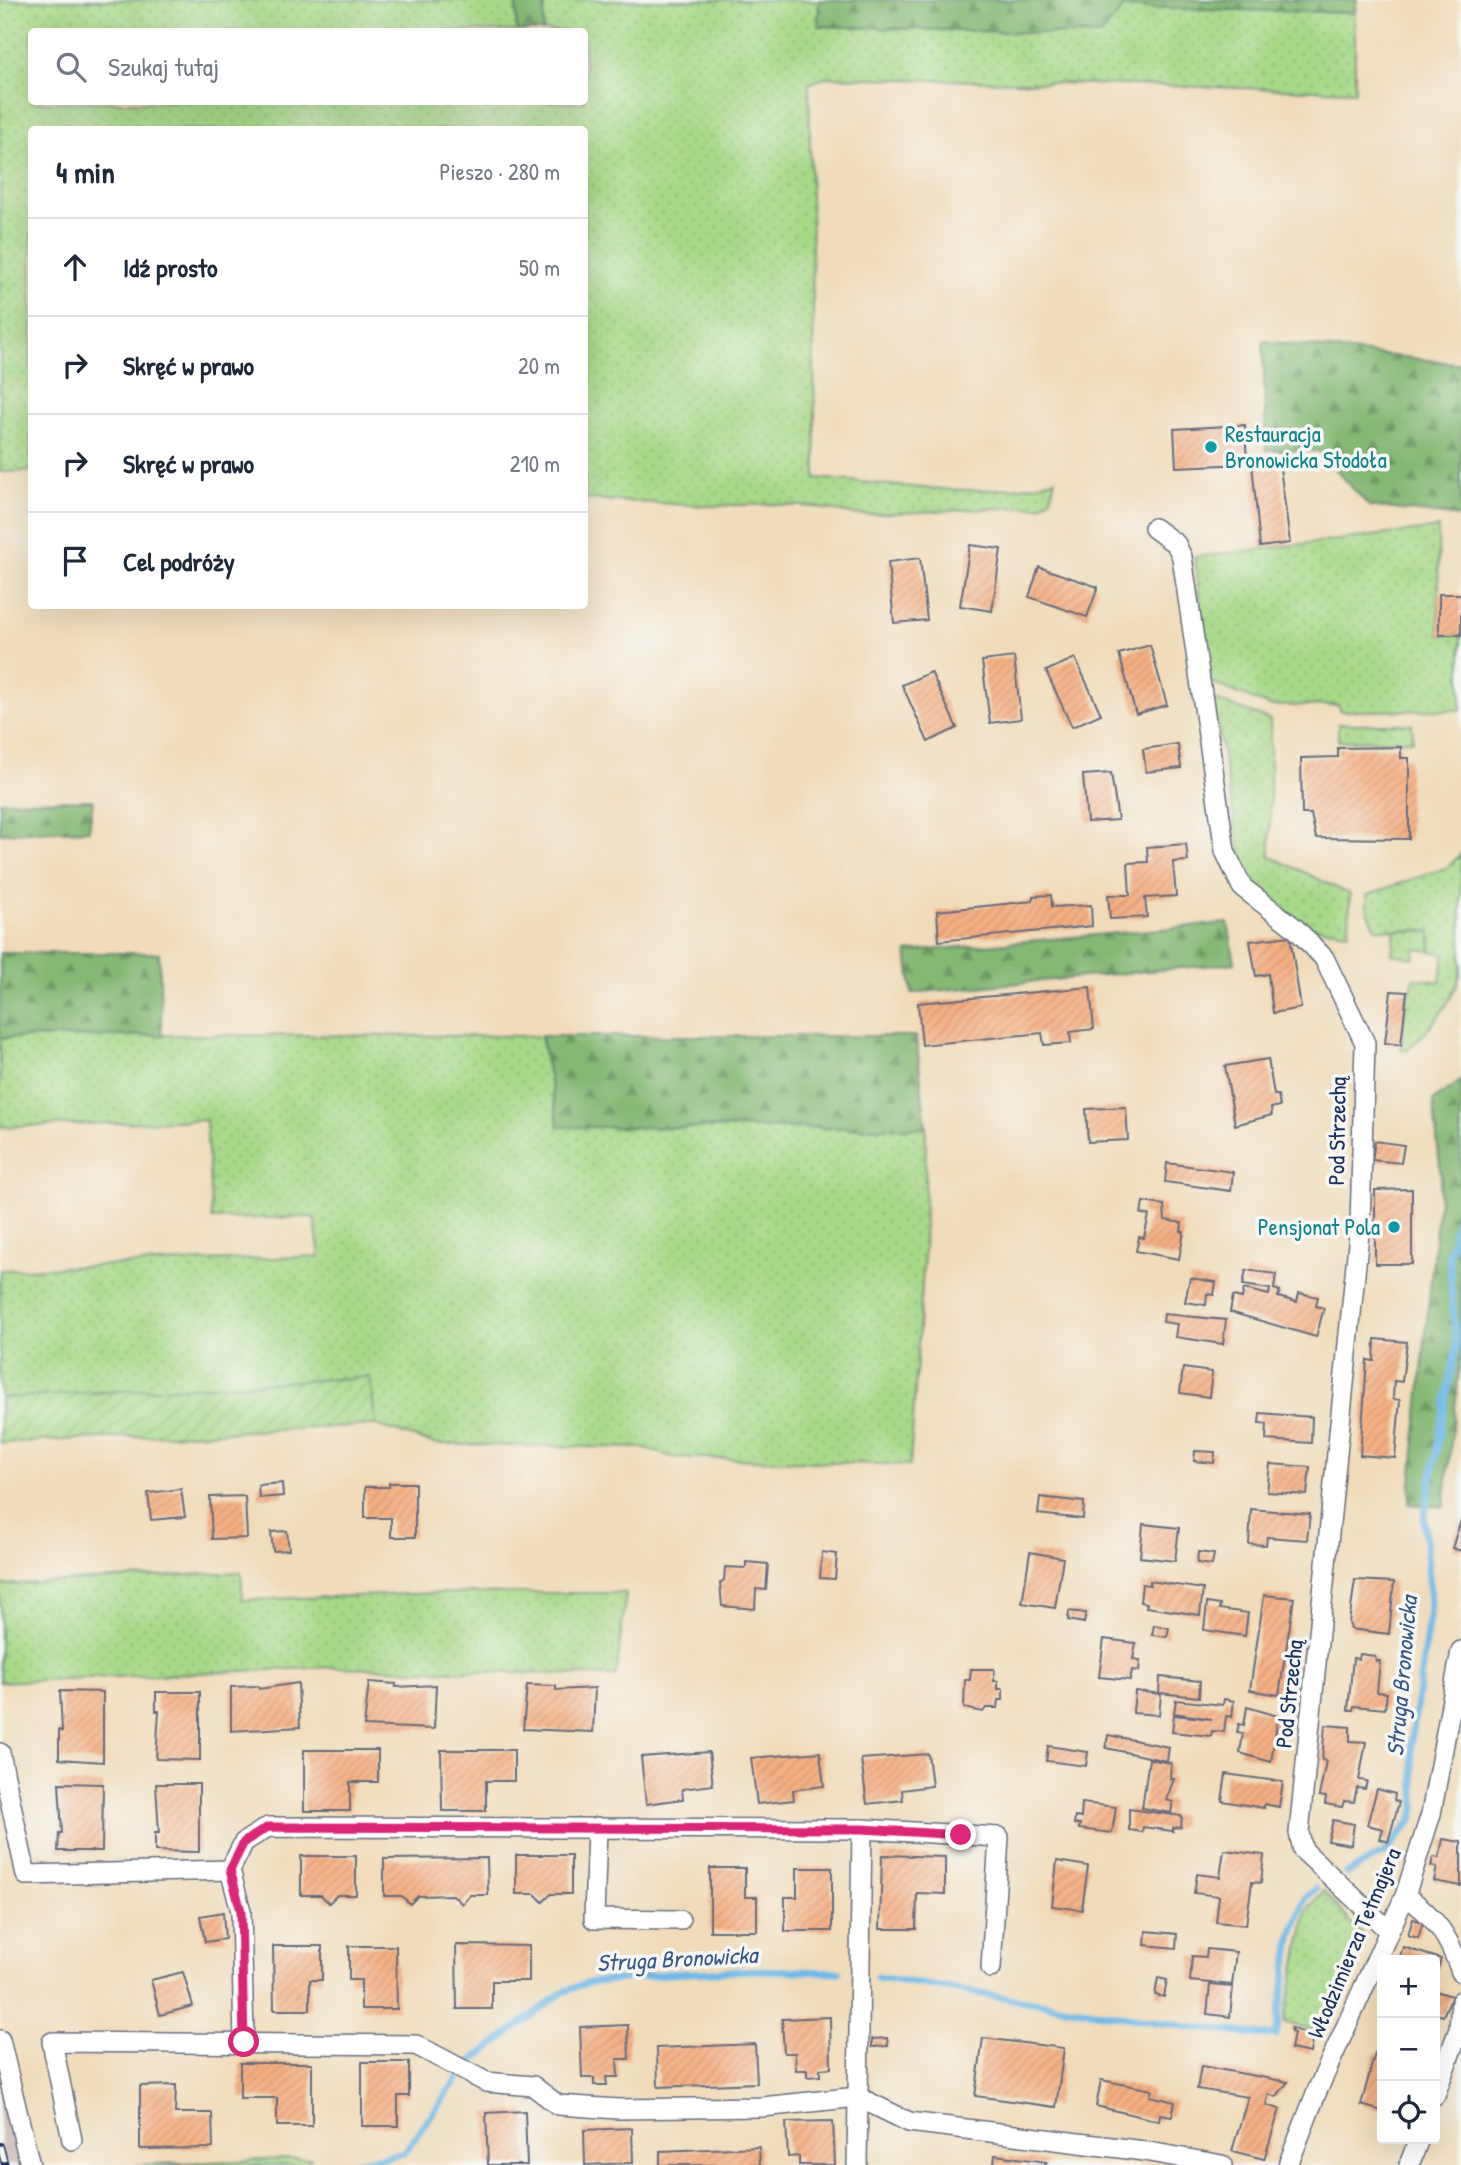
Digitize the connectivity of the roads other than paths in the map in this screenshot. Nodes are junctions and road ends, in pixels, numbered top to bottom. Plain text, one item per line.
1 (1154, 528) dead end
2 (1461, 1651) edge
3 (0, 1753) edge
4 (597, 1827) junction
5 (862, 1829) junction
6 (230, 1870) junction
7 (1405, 1896) junction
8 (680, 1920) dead end
9 (1388, 1930) junction
10 (991, 1968) dead end
11 (1461, 1972) edge
12 (1461, 2001) edge
13 (0, 2040) edge
14 (244, 2042) junction
15 (1440, 2081) edge
16 (858, 2097) junction
17 (72, 2140) dead end
18 (1417, 2144) edge
19 (30, 2165) edge
20 (857, 2165) edge
21 (1222, 2165) edge
22 (1289, 2165) edge
23 (1409, 2165) edge

1 - 9 street, Pod Strzechą
2 - 7 street, Włodzimierza Tetmajera
3 - 6 street
4 - 5 street
4 - 6 street
4 - 8 street
5 - 10 street
5 - 16 street
6 - 14 street
7 - 9 street, Włodzimierza Tetmajera
7 - 11 street
9 - 22 street, Włodzimierza Tetmajera
12 - 15 street
13 - 19 street
14 - 16 street
14 - 17 street
16 - 20 street
16 - 21 street
18 - 23 street

